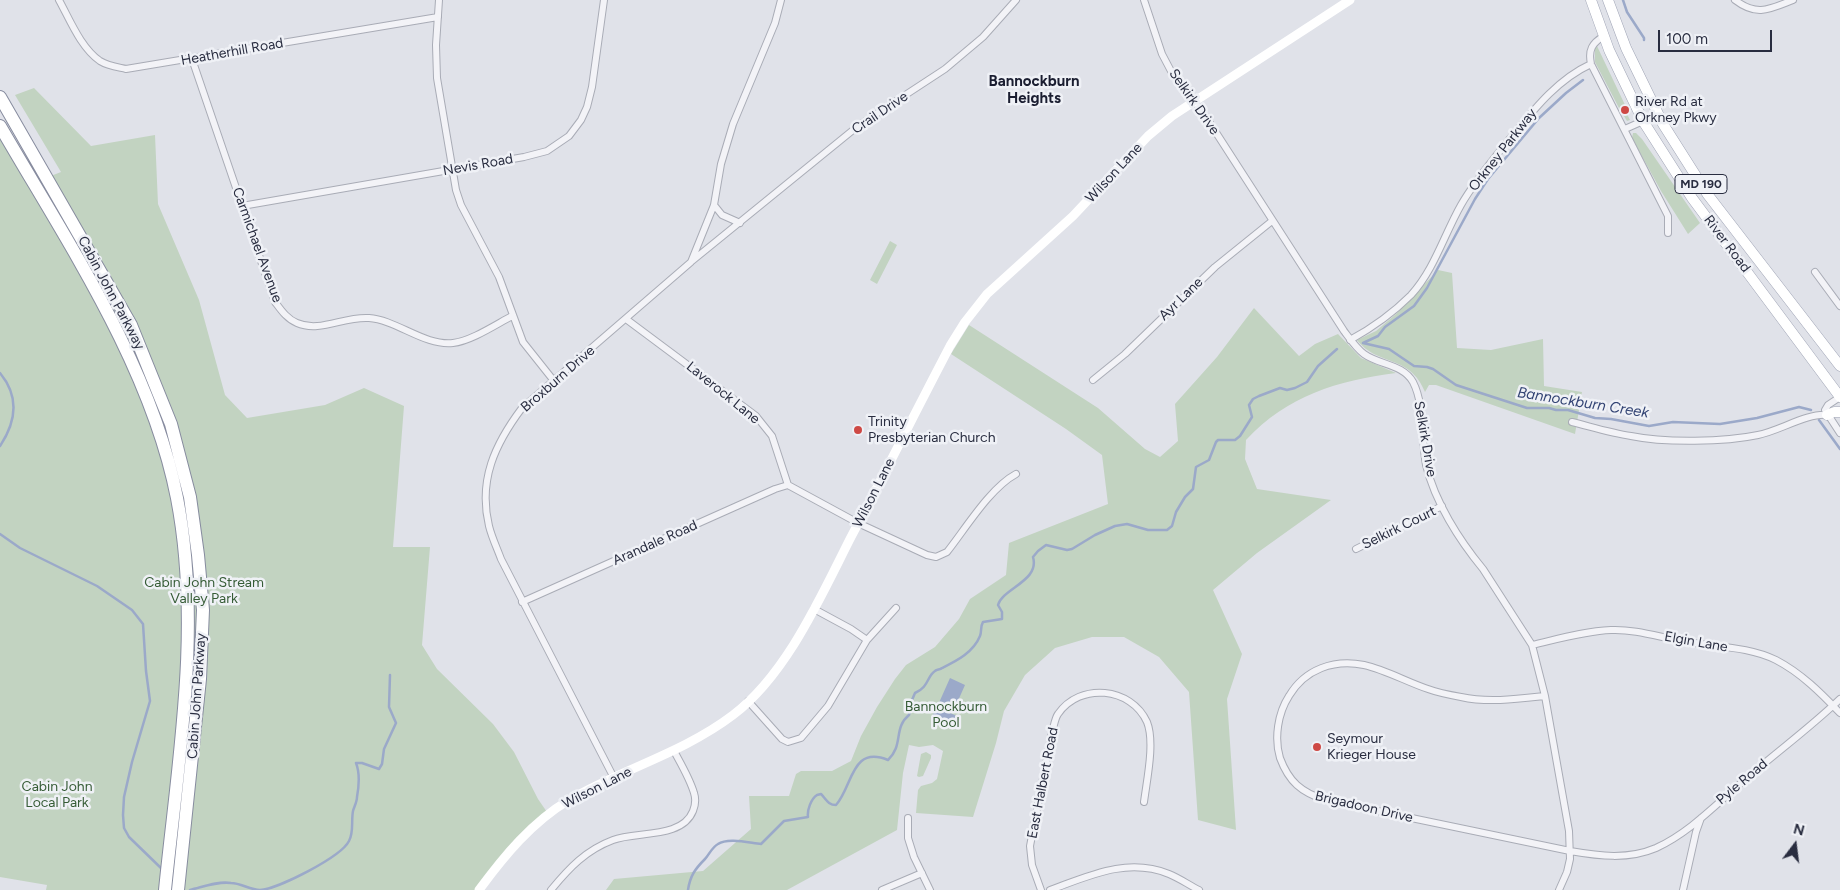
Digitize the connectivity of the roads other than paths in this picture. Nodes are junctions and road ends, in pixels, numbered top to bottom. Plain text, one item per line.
1 (59, 0) edge
2 (439, 0) edge
3 (604, 0) edge
4 (781, 0) edge
5 (1016, 0) edge
6 (1144, 0) edge
7 (1350, 0) edge
8 (1591, 0) edge
9 (1608, 0) edge
10 (1735, 0) edge
11 (1793, 0) edge
12 (438, 17) junction
13 (1604, 36) junction
14 (192, 59) junction
15 (1591, 64) junction
16 (0, 97) edge
17 (1193, 101) junction
18 (1643, 121) junction
19 (0, 126) edge
20 (1625, 129) junction
21 (453, 170) junction
22 (714, 205) junction
23 (242, 206) junction
24 (1272, 221) junction
25 (740, 222) junction
26 (1668, 233) dead end
27 (691, 262) junction
28 (1815, 272) dead end
29 (1840, 306) edge
30 (512, 316) junction
31 (626, 319) junction
32 (1350, 340) junction
33 (1839, 365) edge
34 (1093, 380) dead end
35 (554, 381) junction
36 (1840, 397) edge
37 (1840, 412) edge
38 (1827, 415) junction
39 (1572, 422) dead end
40 (1840, 432) edge
41 (1016, 474) dead end
42 (788, 485) junction
43 (1442, 506) junction
44 (858, 523) junction
45 (1356, 549) dead end
46 (522, 602) junction
47 (896, 608) dead end
48 (814, 609) junction
49 (867, 640) junction
50 (1532, 645) junction
51 (1545, 696) junction
52 (1840, 699) edge
53 (748, 701) junction
54 (1833, 706) junction
55 (1840, 713) edge
56 (674, 751) junction
57 (614, 778) junction
58 (1144, 802) dead end
59 (1702, 817) junction
60 (908, 818) dead end
61 (1570, 851) junction
62 (922, 873) junction
63 (165, 890) edge
64 (178, 890) edge
65 (478, 890) edge
66 (551, 890) edge
67 (882, 890) edge
68 (930, 890) edge
69 (1040, 890) edge
70 (1050, 890) edge
71 (1199, 890) edge
72 (1559, 890) edge
73 (1683, 890) edge

1 - 14 street, Heatherhill Road
2 - 12 street
3 - 21 street, Nevis Road
4 - 22 street, Broxburn Drive
5 - 25 street, Crail Drive
6 - 17 street, Selkirk Drive
7 - 17 main road, Wilson Lane
8 - 13 main road, River Road / MD 190
9 - 33 main road, River Road / MD 190
10 - 11 street
12 - 14 street, Heatherhill Road
12 - 21 street
13 - 15 street
13 - 18 main road, River Road / MD 190
14 - 23 street, Carmichael Avenue
15 - 20 street
15 - 32 street, Orkney Parkway
16 - 64 highway, Cabin John Parkway
17 - 24 street, Selkirk Drive
17 - 44 main road, Wilson Lane
18 - 20 street
18 - 36 main road, River Road / MD 190
19 - 63 highway, Cabin John Parkway
20 - 26 street
21 - 23 street, Nevis Road
21 - 30 street
22 - 25 street
22 - 27 street, Broxburn Drive
23 - 30 street, Carmichael Avenue
24 - 32 street, Selkirk Drive
24 - 34 street, Ayr Lane
25 - 27 street, Crail Drive
27 - 31 street, Broxburn Drive
28 - 29 street
30 - 35 street
31 - 35 street, Broxburn Drive
31 - 42 street, Laverock Lane
32 - 43 street, Selkirk Drive
35 - 46 street, Broxburn Drive
36 - 38 street
37 - 38 main road
38 - 39 street
38 - 40 street
41 - 44 street
42 - 44 street
42 - 46 street, Arandale Road
43 - 45 street, Selkirk Court
43 - 50 street, Selkirk Drive
44 - 48 main road, Wilson Lane
46 - 57 street, Broxburn Drive
47 - 49 street
48 - 49 street
48 - 53 main road, Wilson Lane
49 - 53 street
50 - 51 street, Selkirk Drive
50 - 54 street, Elgin Lane
51 - 61 street, Selkirk Drive
51 - 61 street, Brigadoon Drive
52 - 54 street, Pyle Road
53 - 56 main road, Wilson Lane
54 - 55 street, Elgin Lane
54 - 59 street, Pyle Road
56 - 57 main road, Wilson Lane
56 - 66 street
57 - 65 main road, Wilson Lane
58 - 69 street, East Halbert Road
59 - 61 street, Brigadoon Drive
59 - 73 street
60 - 62 street
61 - 72 street, Selkirk Drive
62 - 67 street
62 - 68 street
70 - 71 street

